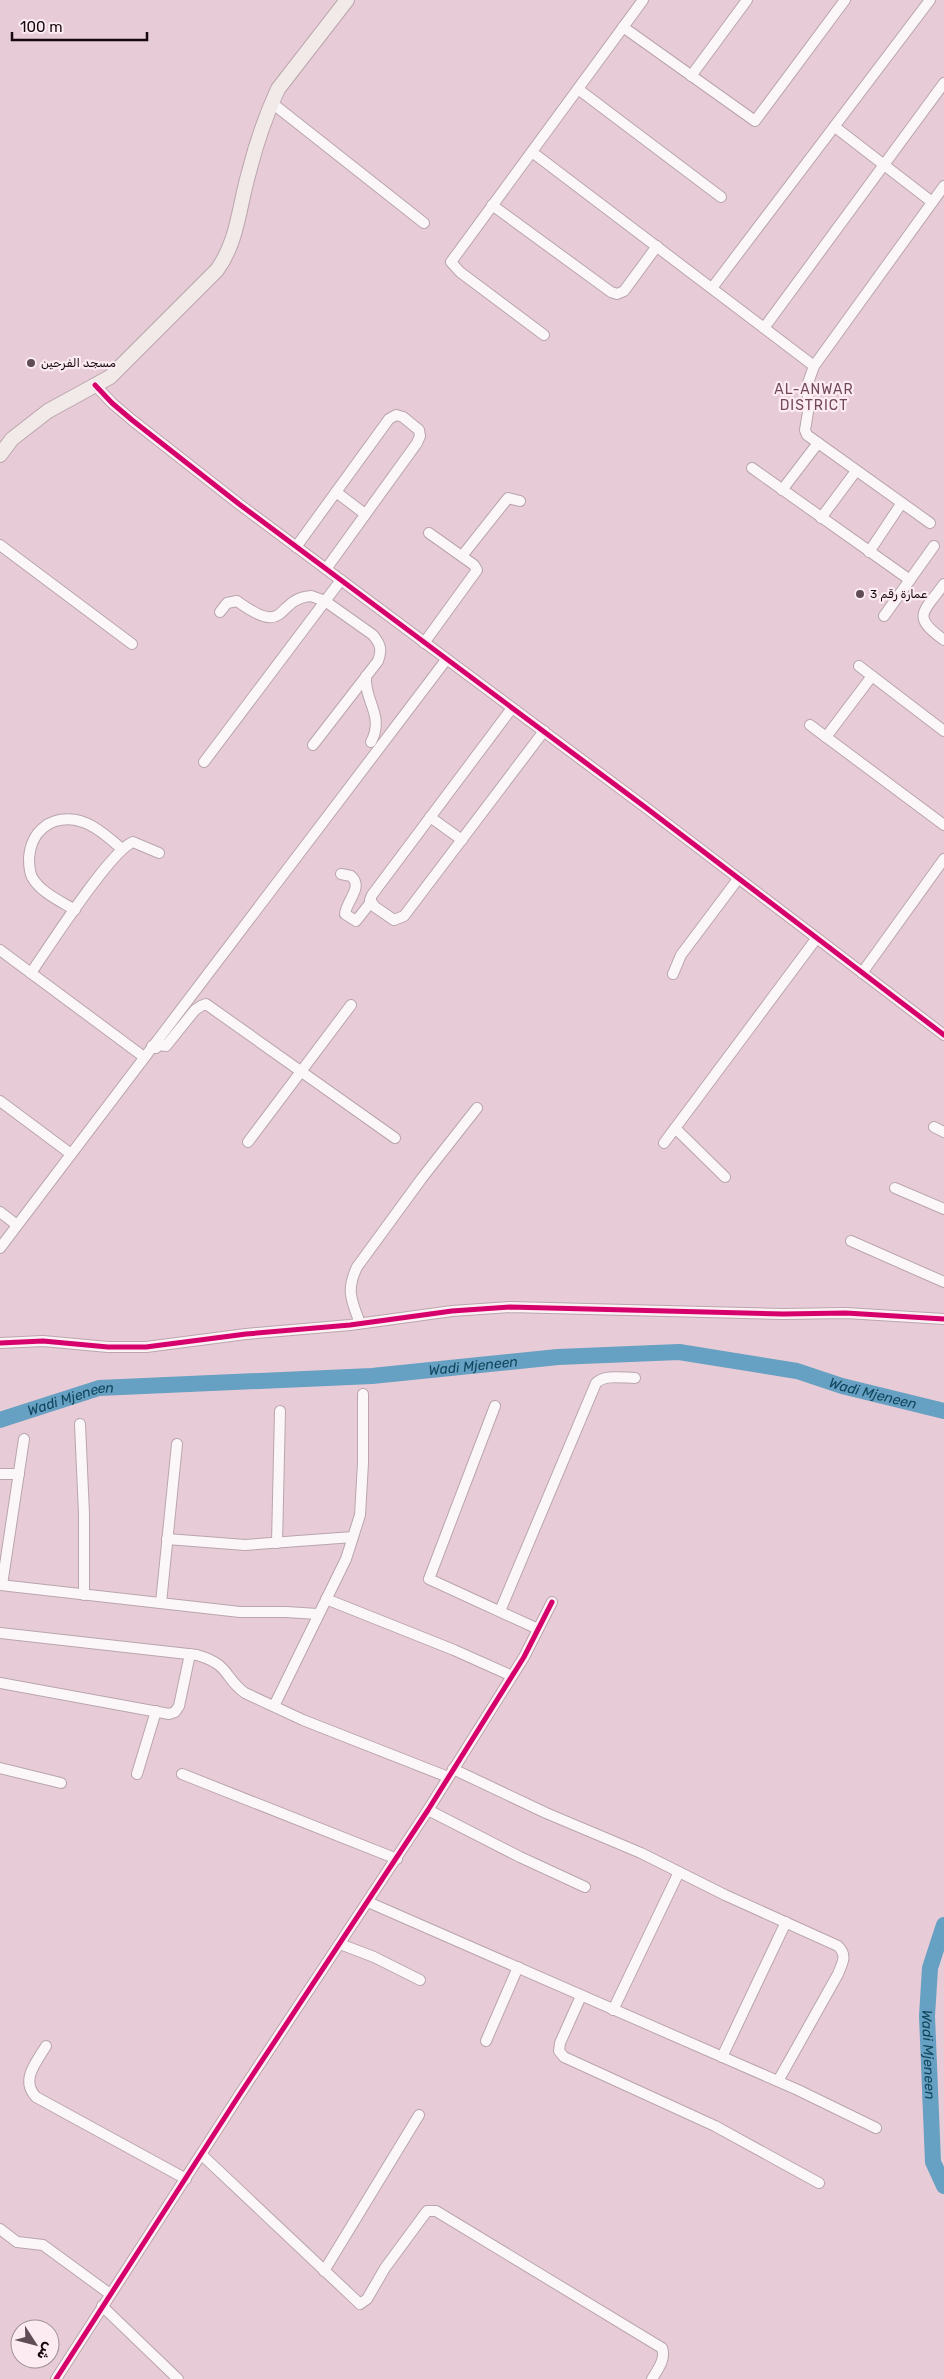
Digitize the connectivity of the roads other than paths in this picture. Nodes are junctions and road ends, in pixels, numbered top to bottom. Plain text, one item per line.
1 (347, 0) edge
2 (643, 0) edge
3 (747, 0) edge
4 (845, 0) edge
5 (930, 0) edge
6 (623, 27) junction
7 (692, 76) junction
8 (944, 83) edge
9 (578, 89) junction
10 (272, 103) junction
11 (835, 127) junction
12 (532, 152) junction
13 (883, 164) junction
14 (944, 186) edge
15 (721, 196) dead end
16 (932, 202) junction
17 (492, 205) junction
18 (424, 223) dead end
19 (657, 246) junction
20 (712, 288) junction
21 (764, 328) junction
22 (544, 335) dead end
23 (814, 366) junction
24 (96, 385) junction
25 (818, 443) junction
26 (1, 452) edge
27 (752, 468) dead end
28 (856, 471) junction
29 (782, 490) junction
30 (336, 492) junction
31 (520, 501) dead end
32 (901, 504) junction
33 (365, 514) junction
34 (821, 518) junction
35 (930, 523) dead end
36 (429, 532) dead end
37 (0, 544) edge
38 (934, 546) dead end
39 (296, 547) junction
40 (869, 552) junction
41 (462, 556) junction
42 (326, 570) junction
43 (341, 580) junction
44 (910, 580) junction
45 (944, 584) edge
46 (326, 601) junction
47 (220, 612) dead end
48 (884, 616) dead end
49 (944, 640) edge
50 (424, 643) junction
51 (132, 644) dead end
52 (446, 660) junction
53 (858, 666) dead end
54 (366, 676) junction
55 (872, 676) junction
56 (512, 708) junction
57 (810, 725) dead end
58 (544, 731) junction
59 (944, 732) edge
60 (826, 737) junction
61 (371, 742) dead end
62 (313, 745) dead end
63 (204, 762) dead end
64 (430, 817) junction
65 (944, 825) edge
66 (462, 840) junction
67 (122, 849) junction
68 (159, 853) dead end
69 (944, 859) edge
70 (341, 874) dead end
71 (738, 879) junction
72 (371, 902) junction
73 (74, 910) junction
74 (816, 939) junction
75 (0, 950) edge
76 (31, 973) junction
77 (862, 973) junction
78 (673, 974) dead end
79 (351, 1005) dead end
80 (944, 1035) edge
81 (152, 1046) junction
82 (144, 1057) junction
83 (301, 1071) junction
84 (0, 1101) edge
85 (477, 1108) dead end
86 (675, 1128) junction
87 (395, 1138) dead end
88 (248, 1142) dead end
89 (664, 1143) dead end
90 (71, 1154) junction
91 (725, 1177) dead end
92 (895, 1188) dead end
93 (944, 1209) edge
94 (0, 1212) edge
95 (17, 1225) junction
96 (851, 1240) dead end
97 (0, 1248) edge
98 (944, 1282) edge
99 (944, 1319) edge
100 (360, 1323) junction
101 (0, 1343) edge
102 (635, 1378) dead end
103 (363, 1394) dead end
104 (495, 1406) dead end
105 (280, 1411) dead end
106 (80, 1424) dead end
107 (24, 1439) dead end
108 (177, 1444) dead end
109 (0, 1474) edge
110 (19, 1474) junction
111 (353, 1538) junction
112 (167, 1539) junction
113 (277, 1543) junction
114 (1, 1585) edge
115 (84, 1595) junction
116 (326, 1599) junction
117 (552, 1602) dead end
118 (162, 1603) junction
119 (500, 1611) junction
120 (318, 1614) junction
121 (538, 1629) junction
122 (0, 1632) edge
123 (190, 1654) junction
124 (512, 1676) junction
125 (0, 1683) edge
126 (274, 1706) junction
127 (156, 1711) junction
128 (0, 1768) edge
129 (450, 1773) junction
130 (136, 1774) dead end
131 (182, 1774) dead end
132 (61, 1783) dead end
133 (428, 1810) junction
134 (397, 1858) junction
135 (679, 1872) junction
136 (585, 1886) dead end
137 (368, 1902) junction
138 (786, 1922) junction
139 (340, 1944) junction
140 (518, 1967) junction
141 (420, 1980) dead end
142 (581, 1996) junction
143 (613, 2010) junction
144 (486, 2040) dead end
145 (46, 2046) dead end
146 (722, 2057) junction
147 (778, 2081) junction
148 (420, 2115) dead end
149 (876, 2128) dead end
150 (202, 2155) junction
151 (186, 2179) junction
152 (819, 2184) dead end
153 (0, 2229) edge
154 (324, 2271) junction
155 (110, 2294) junction
156 (102, 2306) junction
157 (56, 2379) edge
158 (178, 2379) edge
159 (652, 2379) edge

1 - 10 street
2 - 6 street
3 - 7 street
4 - 7 street
5 - 11 street
6 - 7 street
6 - 9 street
8 - 13 street
9 - 12 street
9 - 15 street
10 - 18 street
10 - 24 street
11 - 13 street
11 - 20 street
12 - 17 street
12 - 19 street
13 - 16 street
13 - 21 street
14 - 16 street
16 - 23 street
17 - 19 street
17 - 22 street
19 - 20 street
20 - 21 street
21 - 23 street
23 - 25 street
24 - 26 street
24 - 39 street
25 - 28 street
25 - 29 street
27 - 29 street
28 - 32 street
28 - 34 street
29 - 34 street
30 - 33 street
30 - 33 street
30 - 39 street
31 - 41 street
32 - 35 street
32 - 40 street
33 - 42 street
34 - 40 street
36 - 41 street
37 - 51 street
38 - 44 street
39 - 42 street
40 - 44 street
41 - 50 street
42 - 43 street
43 - 46 street
43 - 50 street
44 - 48 street
45 - 49 street
46 - 47 street
46 - 54 street
46 - 63 street
50 - 52 street
52 - 56 street
52 - 81 street
53 - 55 street
54 - 61 street
54 - 62 street
55 - 59 street
55 - 60 street
56 - 58 street
56 - 64 street
57 - 60 street
58 - 66 street
58 - 71 street
60 - 65 street
64 - 66 street
64 - 72 street
66 - 72 street
67 - 68 street
67 - 73 street
67 - 73 street
69 - 77 street
70 - 72 street
71 - 74 street
71 - 78 street
73 - 76 street
74 - 77 street
74 - 86 street
75 - 76 street
76 - 82 street
77 - 80 street
79 - 83 street
81 - 82 street
81 - 83 street
82 - 90 street
83 - 87 street
83 - 88 street
84 - 90 street
85 - 100 street
86 - 89 street
86 - 91 street
90 - 95 street
92 - 93 street
94 - 95 street
95 - 97 street
96 - 98 street
99 - 100 street
100 - 101 street
102 - 119 street
103 - 111 street
104 - 119 street
105 - 113 street
106 - 115 street
107 - 110 street
108 - 112 street
109 - 110 street
110 - 114 street
111 - 113 street
111 - 116 street
112 - 113 street
112 - 118 street
114 - 115 street
115 - 118 street
116 - 120 street
116 - 124 street
117 - 121 street
118 - 120 street
119 - 121 street
120 - 126 street
121 - 124 street
122 - 123 street
123 - 126 street
123 - 127 street
124 - 129 street
125 - 127 street
126 - 129 street
127 - 130 street
128 - 132 street
129 - 133 street
129 - 135 street
131 - 134 street
133 - 134 street
133 - 136 street
134 - 137 street
135 - 138 street
135 - 143 street
137 - 139 street
137 - 140 street
138 - 146 street
138 - 147 street
139 - 141 street
139 - 150 street
140 - 142 street
140 - 144 street
142 - 143 street
142 - 152 street
143 - 146 street
145 - 151 street
146 - 147 street
147 - 149 street
148 - 154 street
150 - 151 street
150 - 154 street
151 - 155 street
153 - 155 street
154 - 159 street
155 - 156 street
156 - 157 street
156 - 158 street

